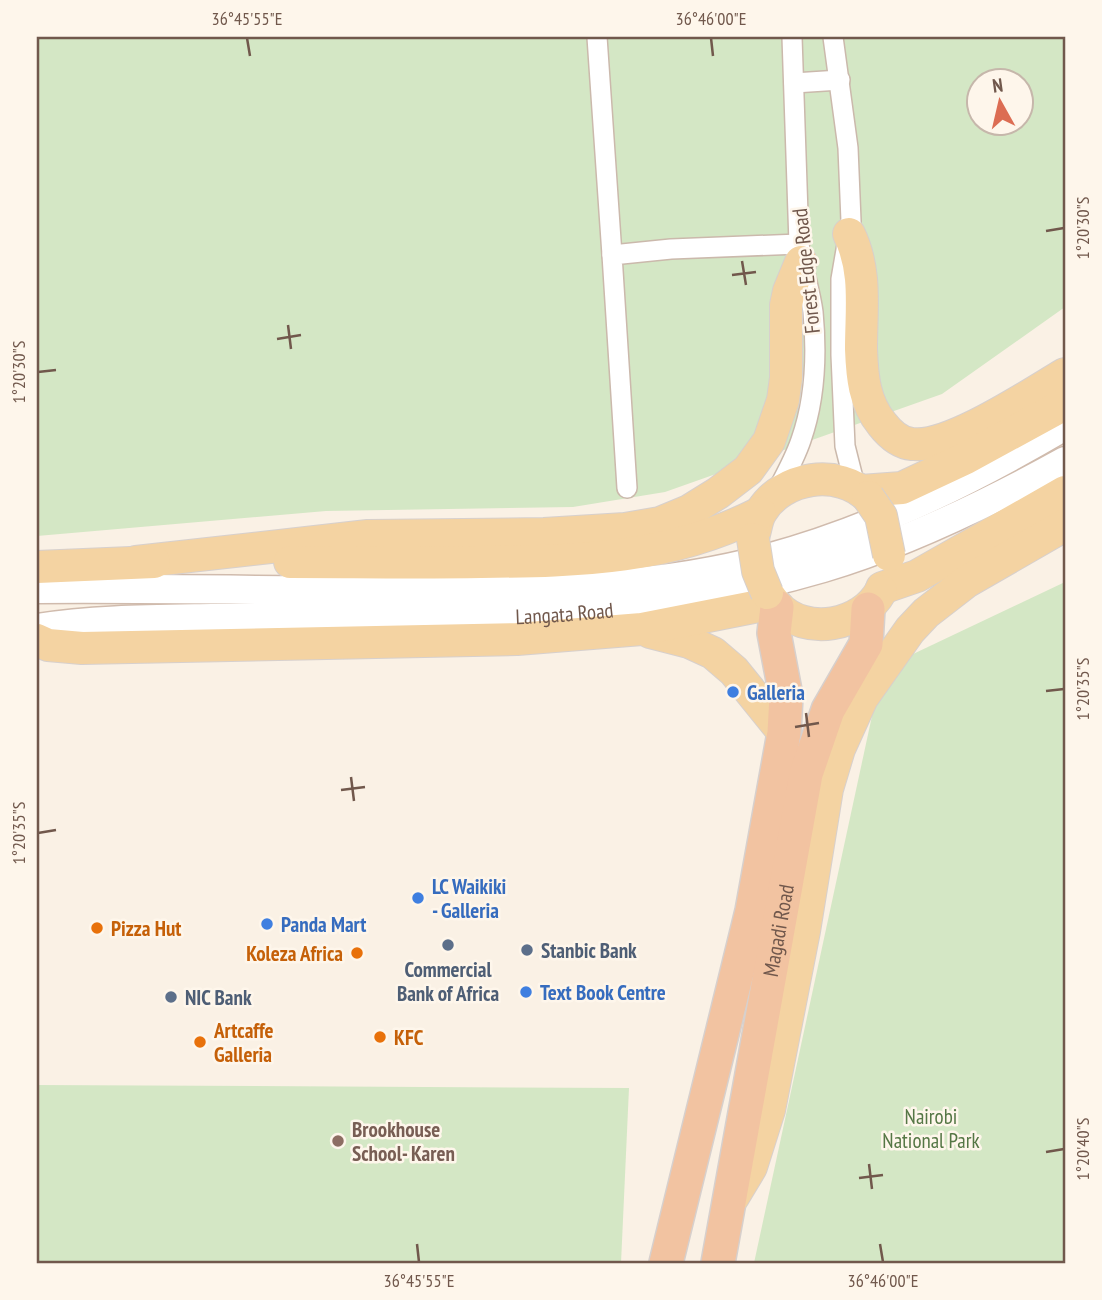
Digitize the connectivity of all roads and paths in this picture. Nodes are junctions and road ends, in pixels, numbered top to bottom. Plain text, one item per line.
1 (597, 37) edge
2 (792, 37) edge
3 (833, 37) edge
4 (840, 80) junction
5 (794, 83) junction
6 (849, 234) junction
7 (800, 253) junction
8 (612, 255) junction
9 (1065, 374) edge
10 (1065, 404) edge
11 (1065, 426) edge
12 (1065, 461) edge
13 (627, 488) dead end
14 (861, 491) junction
15 (1065, 492) edge
16 (763, 516) junction
17 (1065, 525) edge
18 (136, 562) junction
19 (37, 566) edge
20 (37, 589) edge
21 (875, 599) junction
22 (773, 601) junction
23 (37, 628) edge
24 (642, 629) junction
25 (37, 640) edge
26 (784, 733) junction
27 (730, 1201) junction
28 (666, 1263) edge
29 (718, 1263) edge

1 - 8 street
2 - 5 street, Forest Edge Road
3 - 4 street, Forest Edge Road
4 - 5 street
4 - 6 street, Forest Edge Road
5 - 7 street, Forest Edge Road
6 - 9 main road
6 - 14 street, Forest Edge Road
7 - 8 street
7 - 16 street, Forest Edge Road
7 - 18 main road
8 - 13 street
10 - 14 main road
11 - 20 main road, Langata Road
12 - 23 main road, Langata Road
14 - 16 main road
14 - 21 main road, bridge
15 - 21 main road
16 - 18 main road
16 - 22 main road, bridge
17 - 27 main road
18 - 19 main road
21 - 22 main road
21 - 27 highway, Magadi Road
22 - 24 main road
22 - 26 highway, Magadi Road
24 - 25 main road
24 - 26 main road
26 - 28 highway, Magadi Road
27 - 29 highway, Magadi Road

